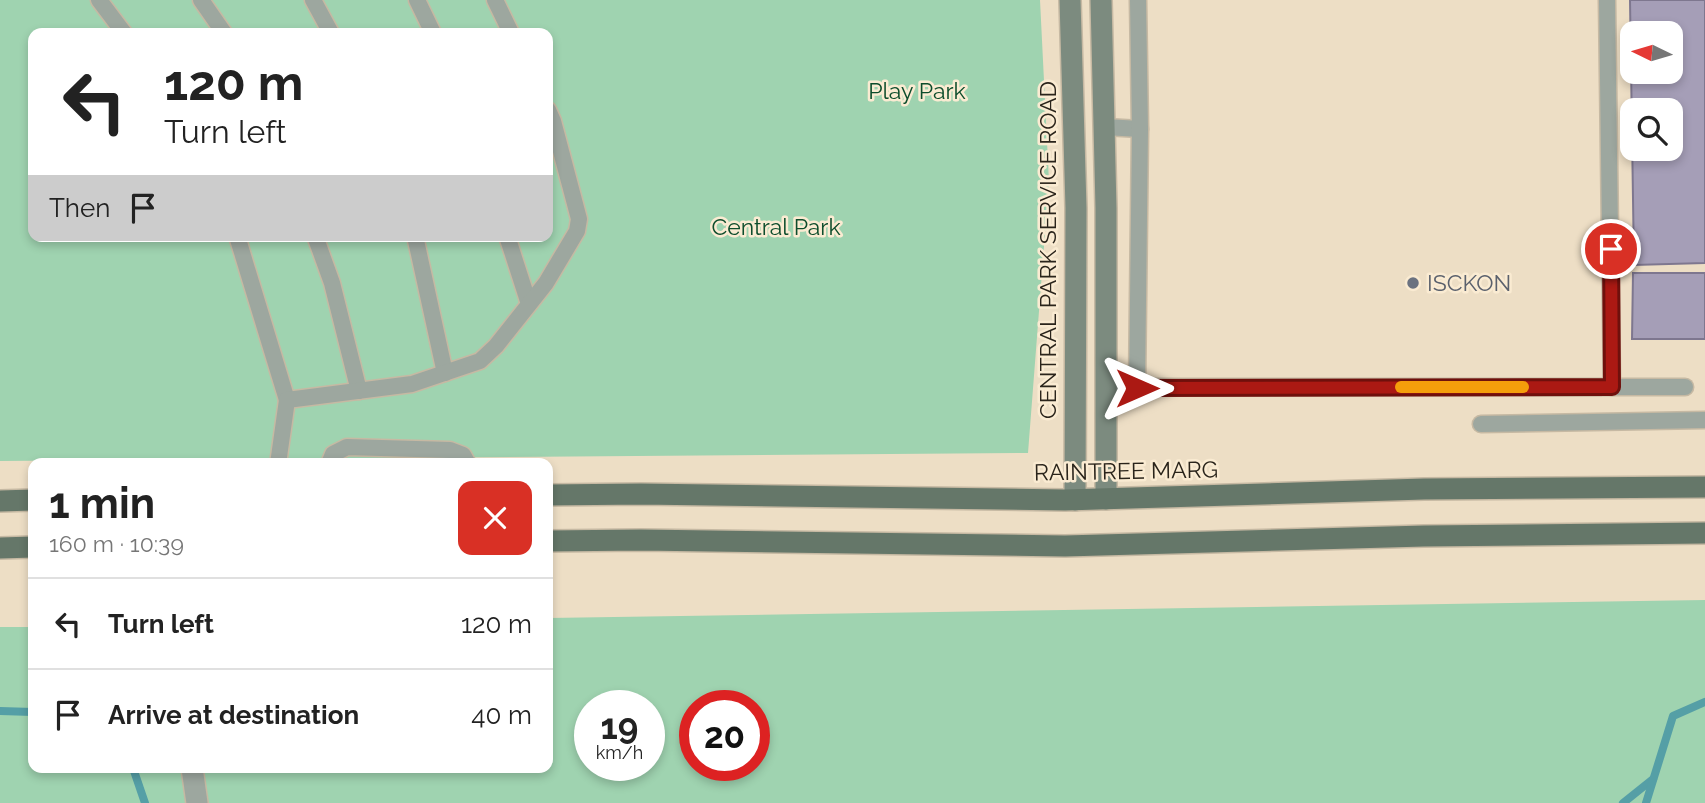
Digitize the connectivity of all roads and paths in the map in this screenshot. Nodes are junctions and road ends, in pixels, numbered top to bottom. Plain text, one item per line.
1 (99, 0) edge
2 (201, 0) edge
3 (313, 0) edge
4 (417, 0) edge
5 (495, 0) edge
6 (1070, 0) edge
7 (1101, 0) edge
8 (1138, 0) edge
9 (1607, 0) edge
10 (120, 28) edge
11 (221, 28) edge
12 (328, 28) edge
13 (431, 28) edge
14 (509, 28) edge
15 (553, 121) edge
16 (1105, 127) junction
17 (1140, 129) junction
18 (239, 242) edge
19 (317, 242) edge
20 (416, 242) edge
21 (509, 242) edge
22 (529, 304) junction
23 (444, 373) junction
24 (1106, 387) junction
25 (1612, 387) junction
26 (1685, 387) dead end
27 (1137, 388) junction
28 (359, 391) junction
29 (287, 400) junction
30 (1705, 420) edge
31 (1481, 424) dead end
32 (279, 458) edge
33 (331, 458) edge
34 (465, 458) edge
35 (1705, 486) edge
36 (553, 495) edge
37 (1075, 499) junction
38 (1106, 499) junction
39 (0, 500) edge
40 (28, 500) edge
41 (1705, 533) edge
42 (553, 541) edge
43 (28, 547) edge
44 (0, 548) edge
45 (193, 773) edge
46 (197, 803) edge

1 - 10 lane
2 - 11 lane
3 - 12 lane
4 - 13 lane
5 - 14 lane
6 - 37 street, CENTRAL PARK SERVICE ROAD
7 - 16 street
8 - 17 lane
9 - 25 lane
15 - 22 lane
16 - 17 lane
16 - 24 street
17 - 27 lane
18 - 29 lane
19 - 28 lane
20 - 23 lane
21 - 22 lane
22 - 23 lane
23 - 28 lane
24 - 27 lane
24 - 38 street
25 - 26 lane
25 - 27 lane
28 - 29 lane
29 - 32 lane
30 - 31 lane
33 - 34 lane
35 - 38 main road, RAINTREE MARG
36 - 37 main road, RAINTREE MARG
37 - 38 main road, RAINTREE MARG
39 - 40 main road
41 - 42 main road
43 - 44 main road
45 - 46 street

